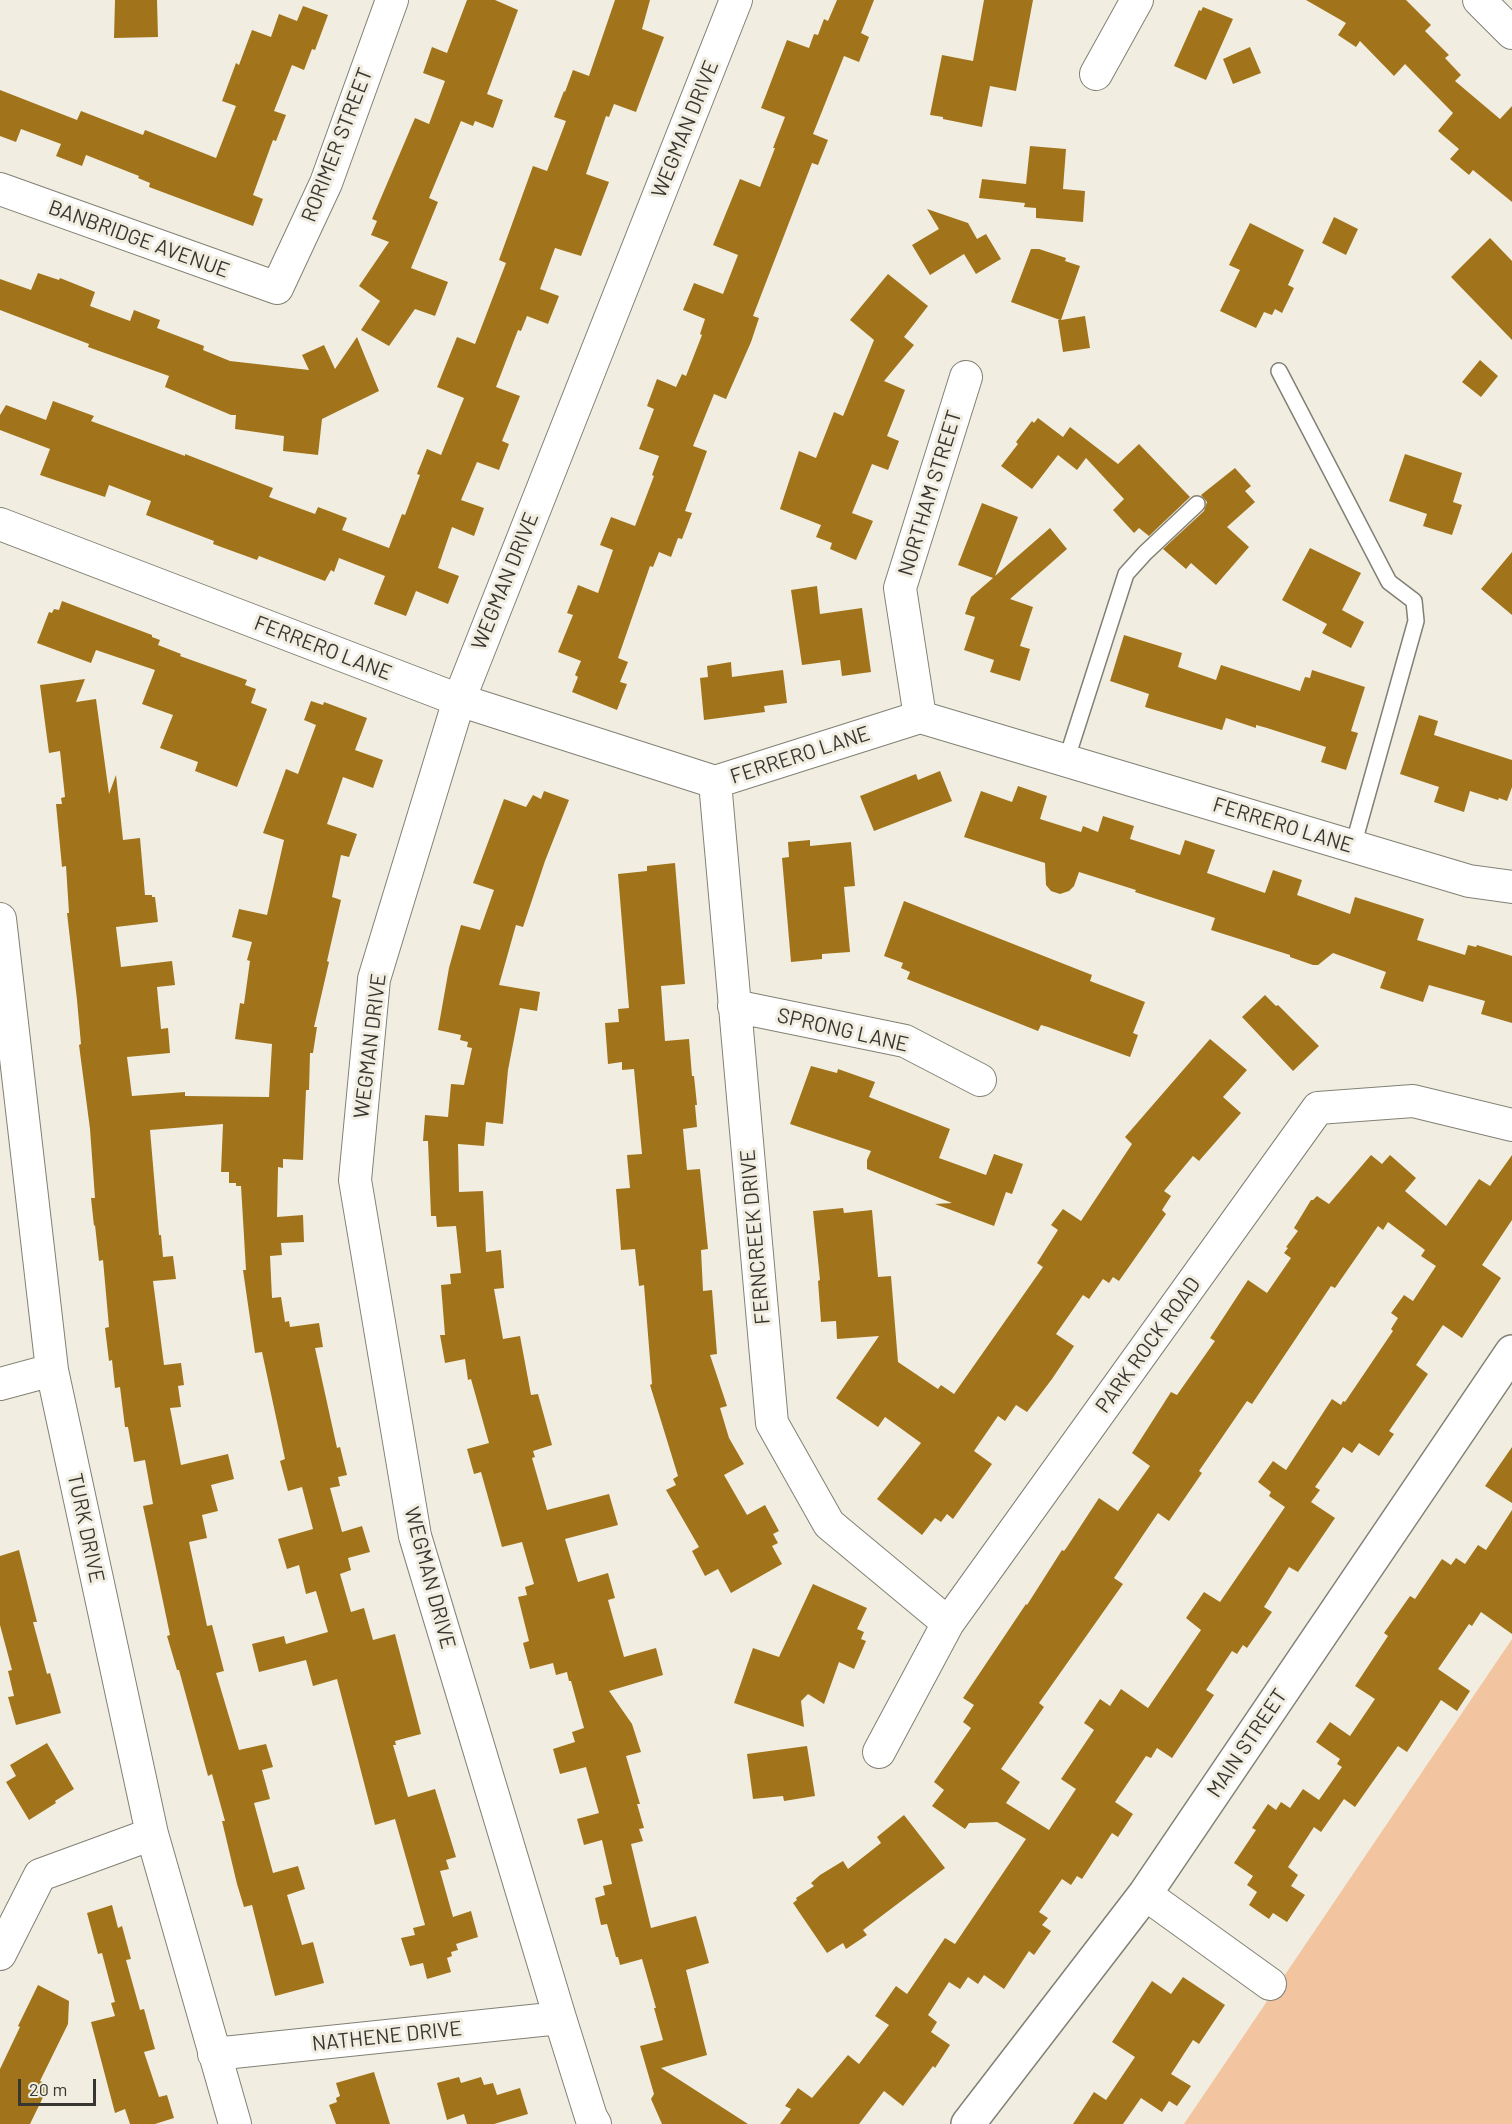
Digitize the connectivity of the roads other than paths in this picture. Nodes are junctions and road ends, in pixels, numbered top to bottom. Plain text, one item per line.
1 (392, 0) edge
2 (736, 0) edge
3 (1137, 0) edge
4 (1479, 0) edge
5 (1512, 33) edge
6 (1096, 74) dead end
7 (0, 189) edge
8 (277, 288) joint
9 (1279, 371) dead end
10 (966, 377) dead end
11 (1197, 504) dead end
12 (0, 524) edge
13 (459, 700) junction
14 (920, 717) junction
15 (1066, 761) junction
16 (715, 782) junction
17 (1353, 846) junction
18 (1512, 887) edge
19 (0, 919) edge
20 (734, 1006) junction
21 (980, 1080) dead end
22 (1512, 1125) edge
23 (1512, 1352) edge
24 (52, 1370) junction
25 (0, 1384) edge
26 (948, 1623) junction
27 (879, 1752) dead end
28 (152, 1834) junction
29 (1145, 1894) junction
30 (0, 1954) edge
31 (1270, 1984) dead end
32 (560, 2018) junction
33 (214, 2054) junction
34 (235, 2124) edge
35 (595, 2124) edge
36 (968, 2124) edge

1 - 8 street, RORIMER STREET
2 - 13 street, WEGMAN DRIVE
3 - 6 street
4 - 5 street
7 - 8 street, BANBRIDGE AVENUE
9 - 17 lane
10 - 14 street, NORTHAM STREET
11 - 15 lane
12 - 13 street, FERRERO LANE
13 - 16 street, FERRERO LANE
13 - 32 street, WEGMAN DRIVE
14 - 15 street, FERRERO LANE
14 - 16 street, FERRERO LANE
15 - 17 street, FERRERO LANE
16 - 20 street, FERNCREEK DRIVE
17 - 18 street, FERRERO LANE
19 - 24 street, TURK DRIVE
20 - 21 street, SPRONG LANE
20 - 26 street, FERNCREEK DRIVE
22 - 26 street, PARK ROCK ROAD
23 - 29 street, MAIN STREET
24 - 25 street
24 - 28 street, TURK DRIVE
26 - 27 street, PARK ROCK ROAD
28 - 30 street
28 - 33 street, TURK DRIVE
29 - 31 street
29 - 36 street, MAIN STREET
32 - 33 street, NATHENE DRIVE
32 - 35 street, WEGMAN DRIVE
33 - 34 street, TURK DRIVE

